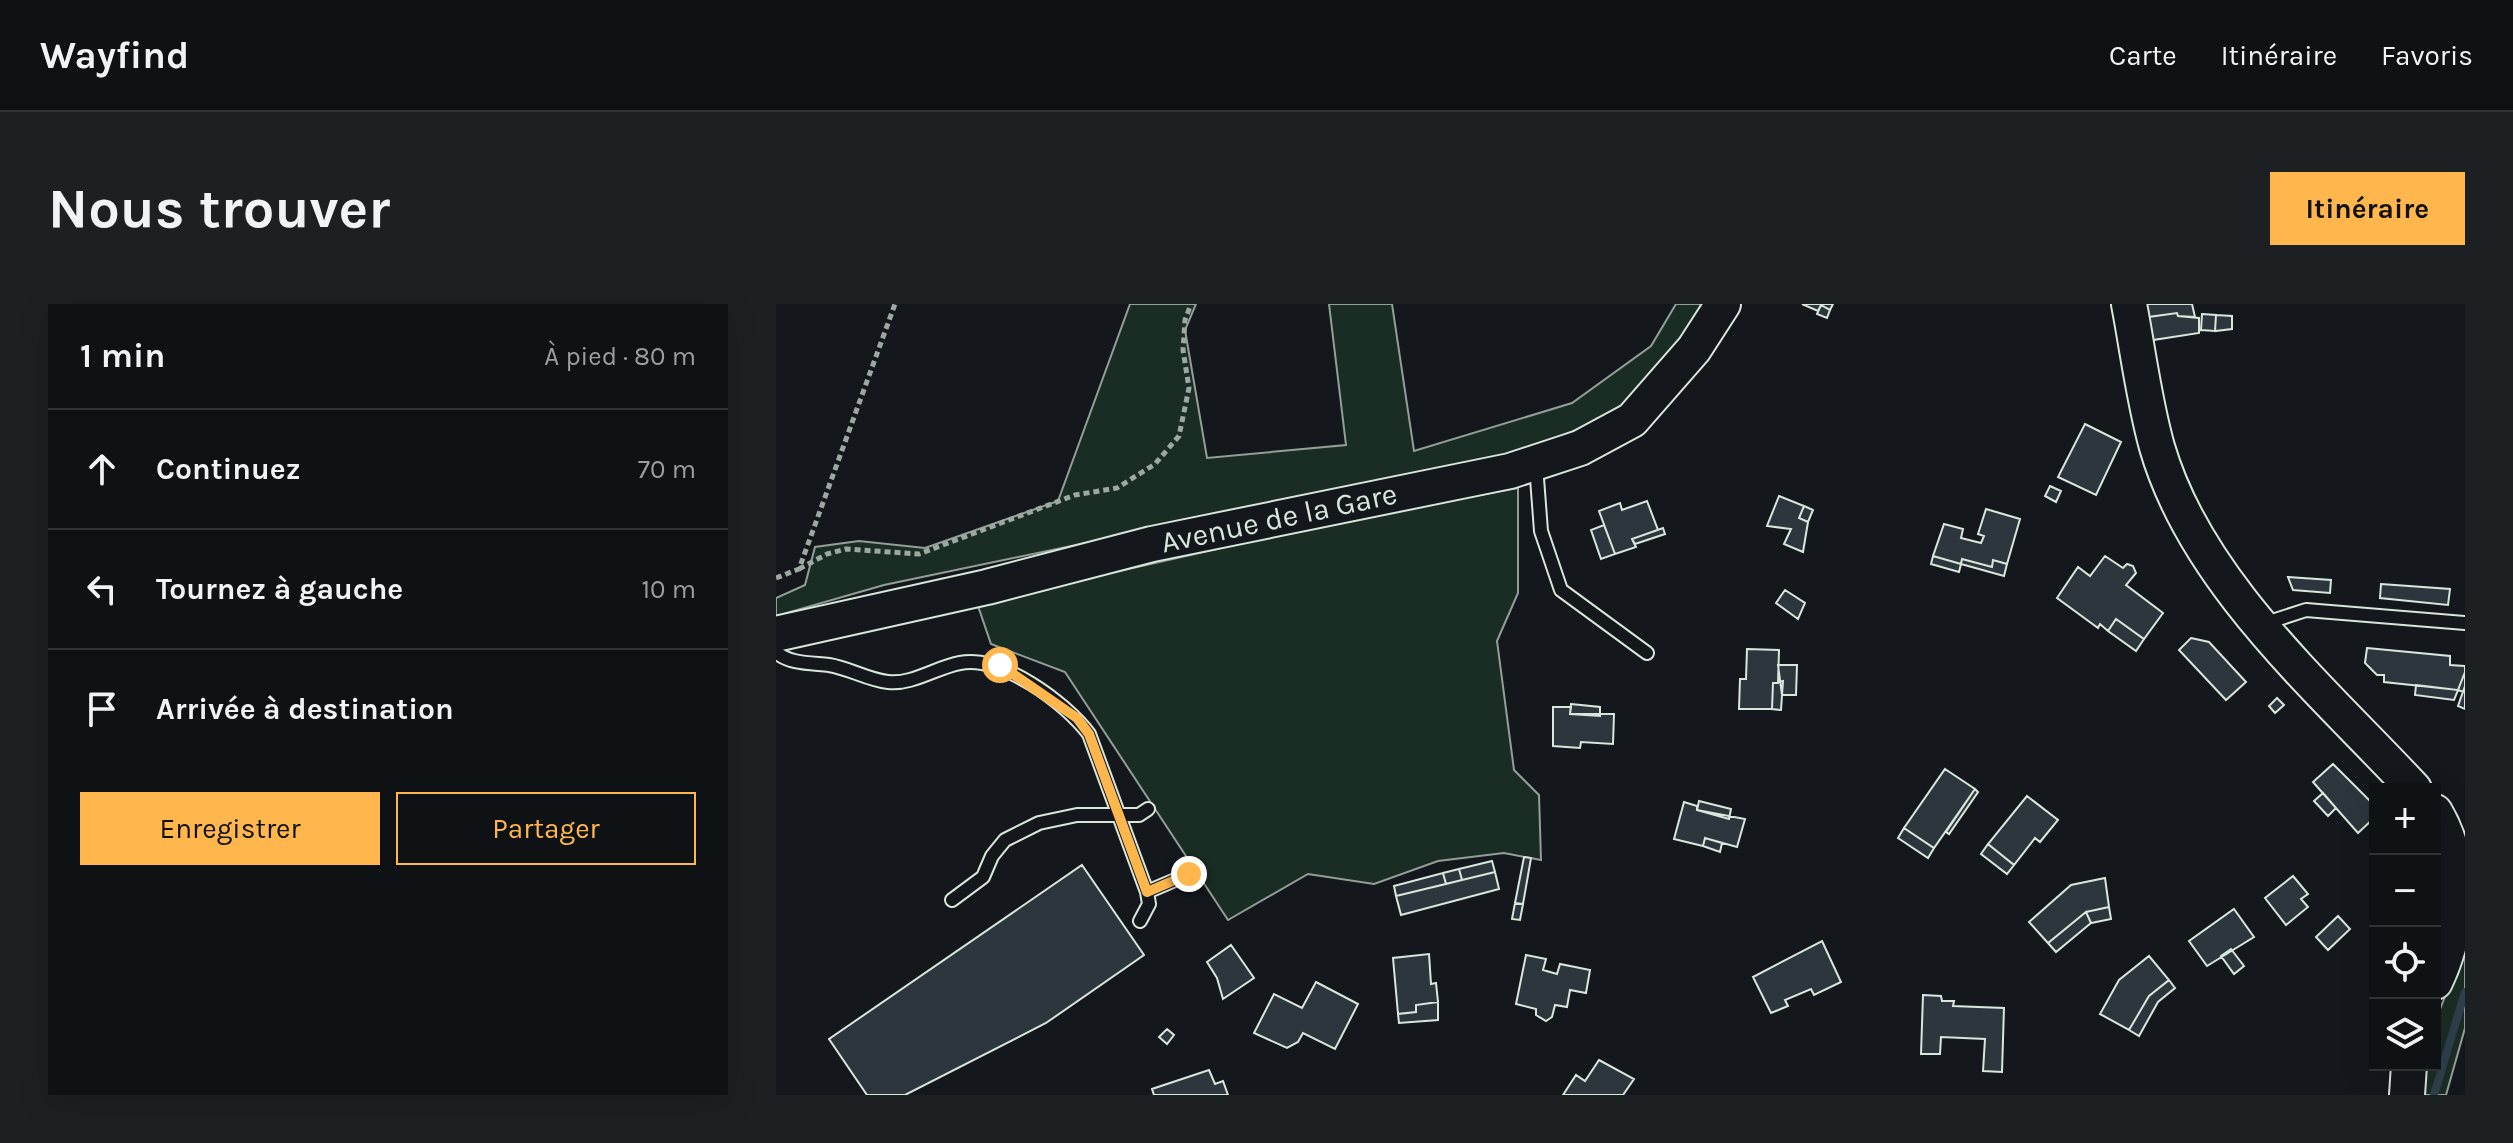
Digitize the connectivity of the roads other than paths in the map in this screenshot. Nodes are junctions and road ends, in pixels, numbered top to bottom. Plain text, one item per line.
1 (1723, 304) edge
2 (2129, 304) edge
3 (1536, 462) junction
4 (2465, 623) edge
5 (2260, 624) junction
6 (776, 634) edge
7 (776, 652) edge
8 (1647, 653) dead end
9 (2408, 783) edge
10 (1148, 809) dead end
11 (1120, 816) junction
12 (2441, 818) edge
13 (1189, 874) dead end
14 (1147, 892) junction
15 (952, 900) dead end
16 (1140, 921) dead end
17 (2441, 969) edge
18 (2409, 1071) edge
19 (2407, 1095) edge

1 - 3 street, Avenue de la Gare
2 - 5 street
3 - 6 street, Avenue de la Gare
3 - 8 lane
4 - 5 lane
5 - 9 street
7 - 11 lane
10 - 11 lane
11 - 14 lane
11 - 15 lane
12 - 17 street
13 - 14 lane
14 - 16 lane
18 - 19 street

